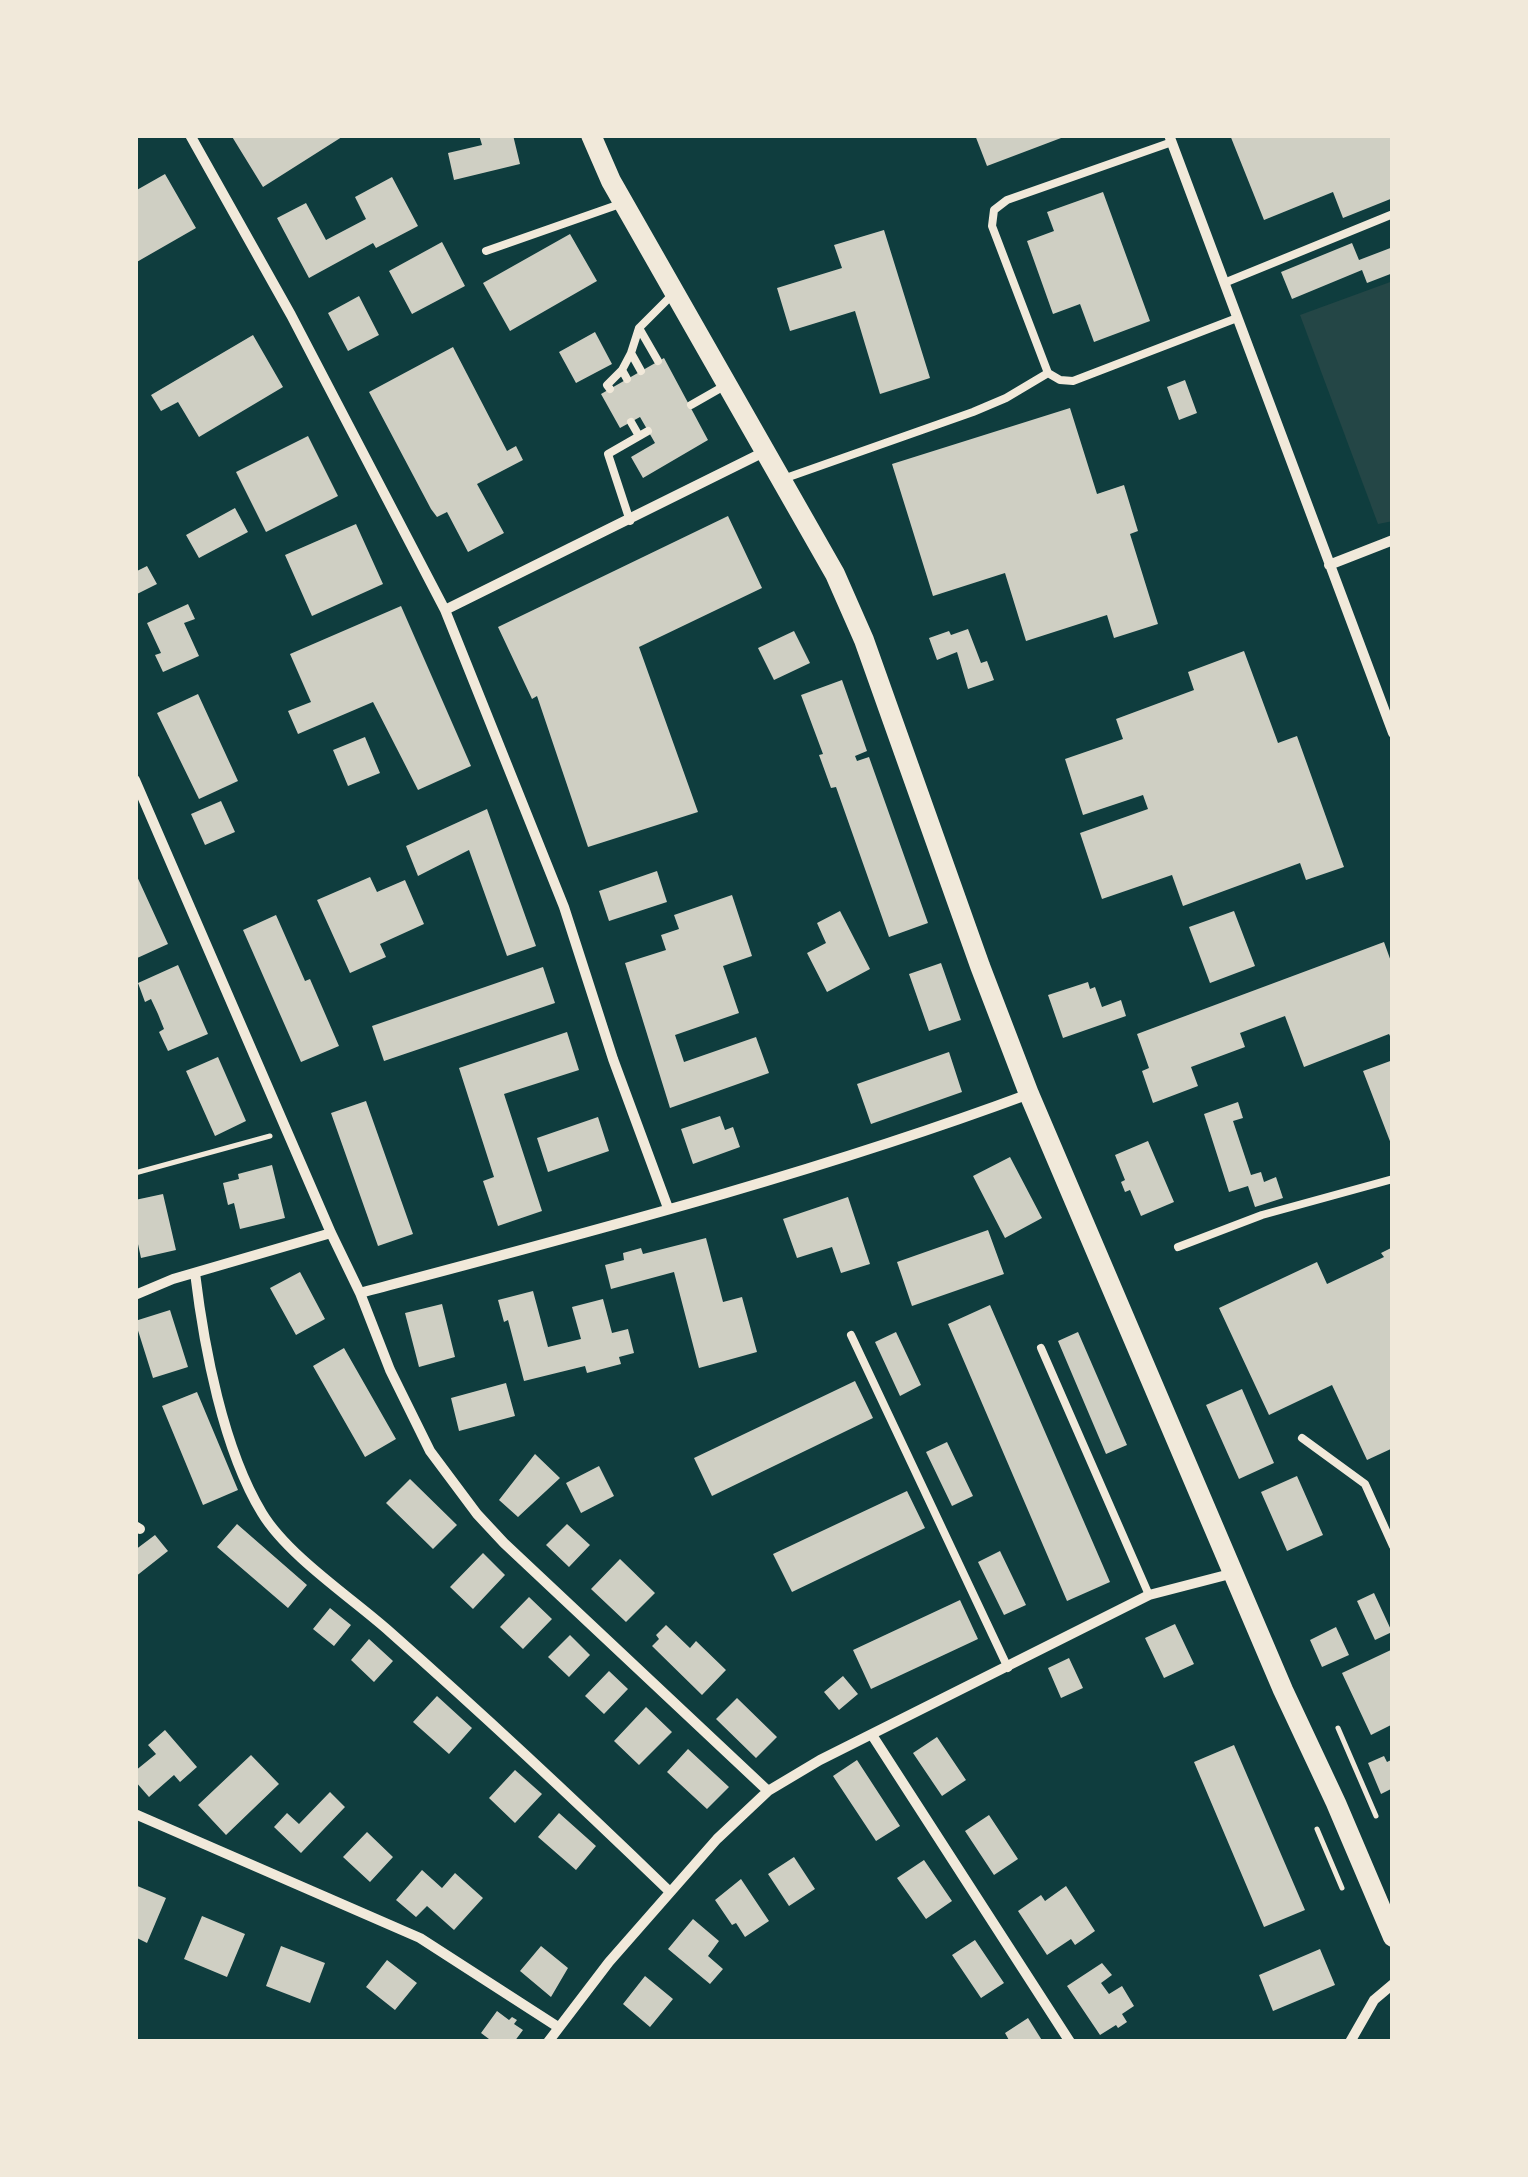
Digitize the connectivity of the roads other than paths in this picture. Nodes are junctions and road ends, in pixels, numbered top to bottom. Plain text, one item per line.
1 (190, 135) edge
2 (591, 135) edge
3 (1170, 139) edge
4 (624, 203) junction
5 (1393, 214) edge
6 (486, 251) dead end
7 (1224, 283) junction
8 (675, 292) junction
9 (1237, 318) junction
10 (639, 328) junction
11 (631, 353) junction
12 (658, 361) dead end
13 (622, 370) junction
14 (642, 371) dead end
15 (1048, 372) junction
16 (627, 379) dead end
17 (728, 384) junction
18 (610, 389) dead end
19 (691, 405) dead end
20 (630, 422) dead end
21 (766, 450) junction
22 (783, 479) junction
23 (630, 521) junction
24 (1393, 540) edge
25 (1329, 565) junction
26 (445, 610) junction
27 (1393, 733) edge
28 (135, 780) edge
29 (1029, 1094) junction
30 (1393, 1179) edge
31 (668, 1208) junction
32 (331, 1233) junction
33 (1178, 1247) dead end
34 (194, 1273) junction
35 (360, 1293) junction
36 (135, 1295) edge
37 (851, 1336) dead end
38 (1041, 1348) dead end
39 (1302, 1438) dead end
40 (1393, 1546) edge
41 (1235, 1573) junction
42 (1149, 1595) junction
43 (1008, 1668) junction
44 (872, 1735) junction
45 (768, 1791) junction
46 (135, 1814) edge
47 (668, 1890) junction
48 (1393, 1937) edge
49 (1393, 1984) edge
50 (558, 2027) junction
51 (548, 2042) edge
52 (1070, 2042) edge
53 (1350, 2042) edge

1 - 26 street
2 - 4 main road
3 - 7 street
3 - 15 lane
4 - 6 lane
4 - 8 main road
5 - 7 lane
7 - 9 street
8 - 10 lane
8 - 17 main road
9 - 15 lane
9 - 25 street
10 - 11 lane
10 - 12 lane
11 - 13 lane
11 - 14 lane
13 - 16 lane
13 - 18 lane
15 - 22 lane
17 - 19 lane
17 - 21 main road
20 - 23 lane
21 - 22 main road
21 - 23 street
22 - 29 main road
23 - 26 street
24 - 25 street
25 - 27 street
26 - 31 street
28 - 32 street
29 - 31 street
29 - 41 main road
30 - 33 lane
31 - 35 street
32 - 34 street
32 - 35 street
34 - 36 street
34 - 47 street
35 - 45 street
37 - 43 lane
38 - 42 lane
39 - 40 lane
41 - 42 street
41 - 48 main road
42 - 43 street
43 - 44 street
44 - 45 street
44 - 52 street
45 - 47 street
46 - 50 street
47 - 50 street
49 - 53 street
50 - 51 street

